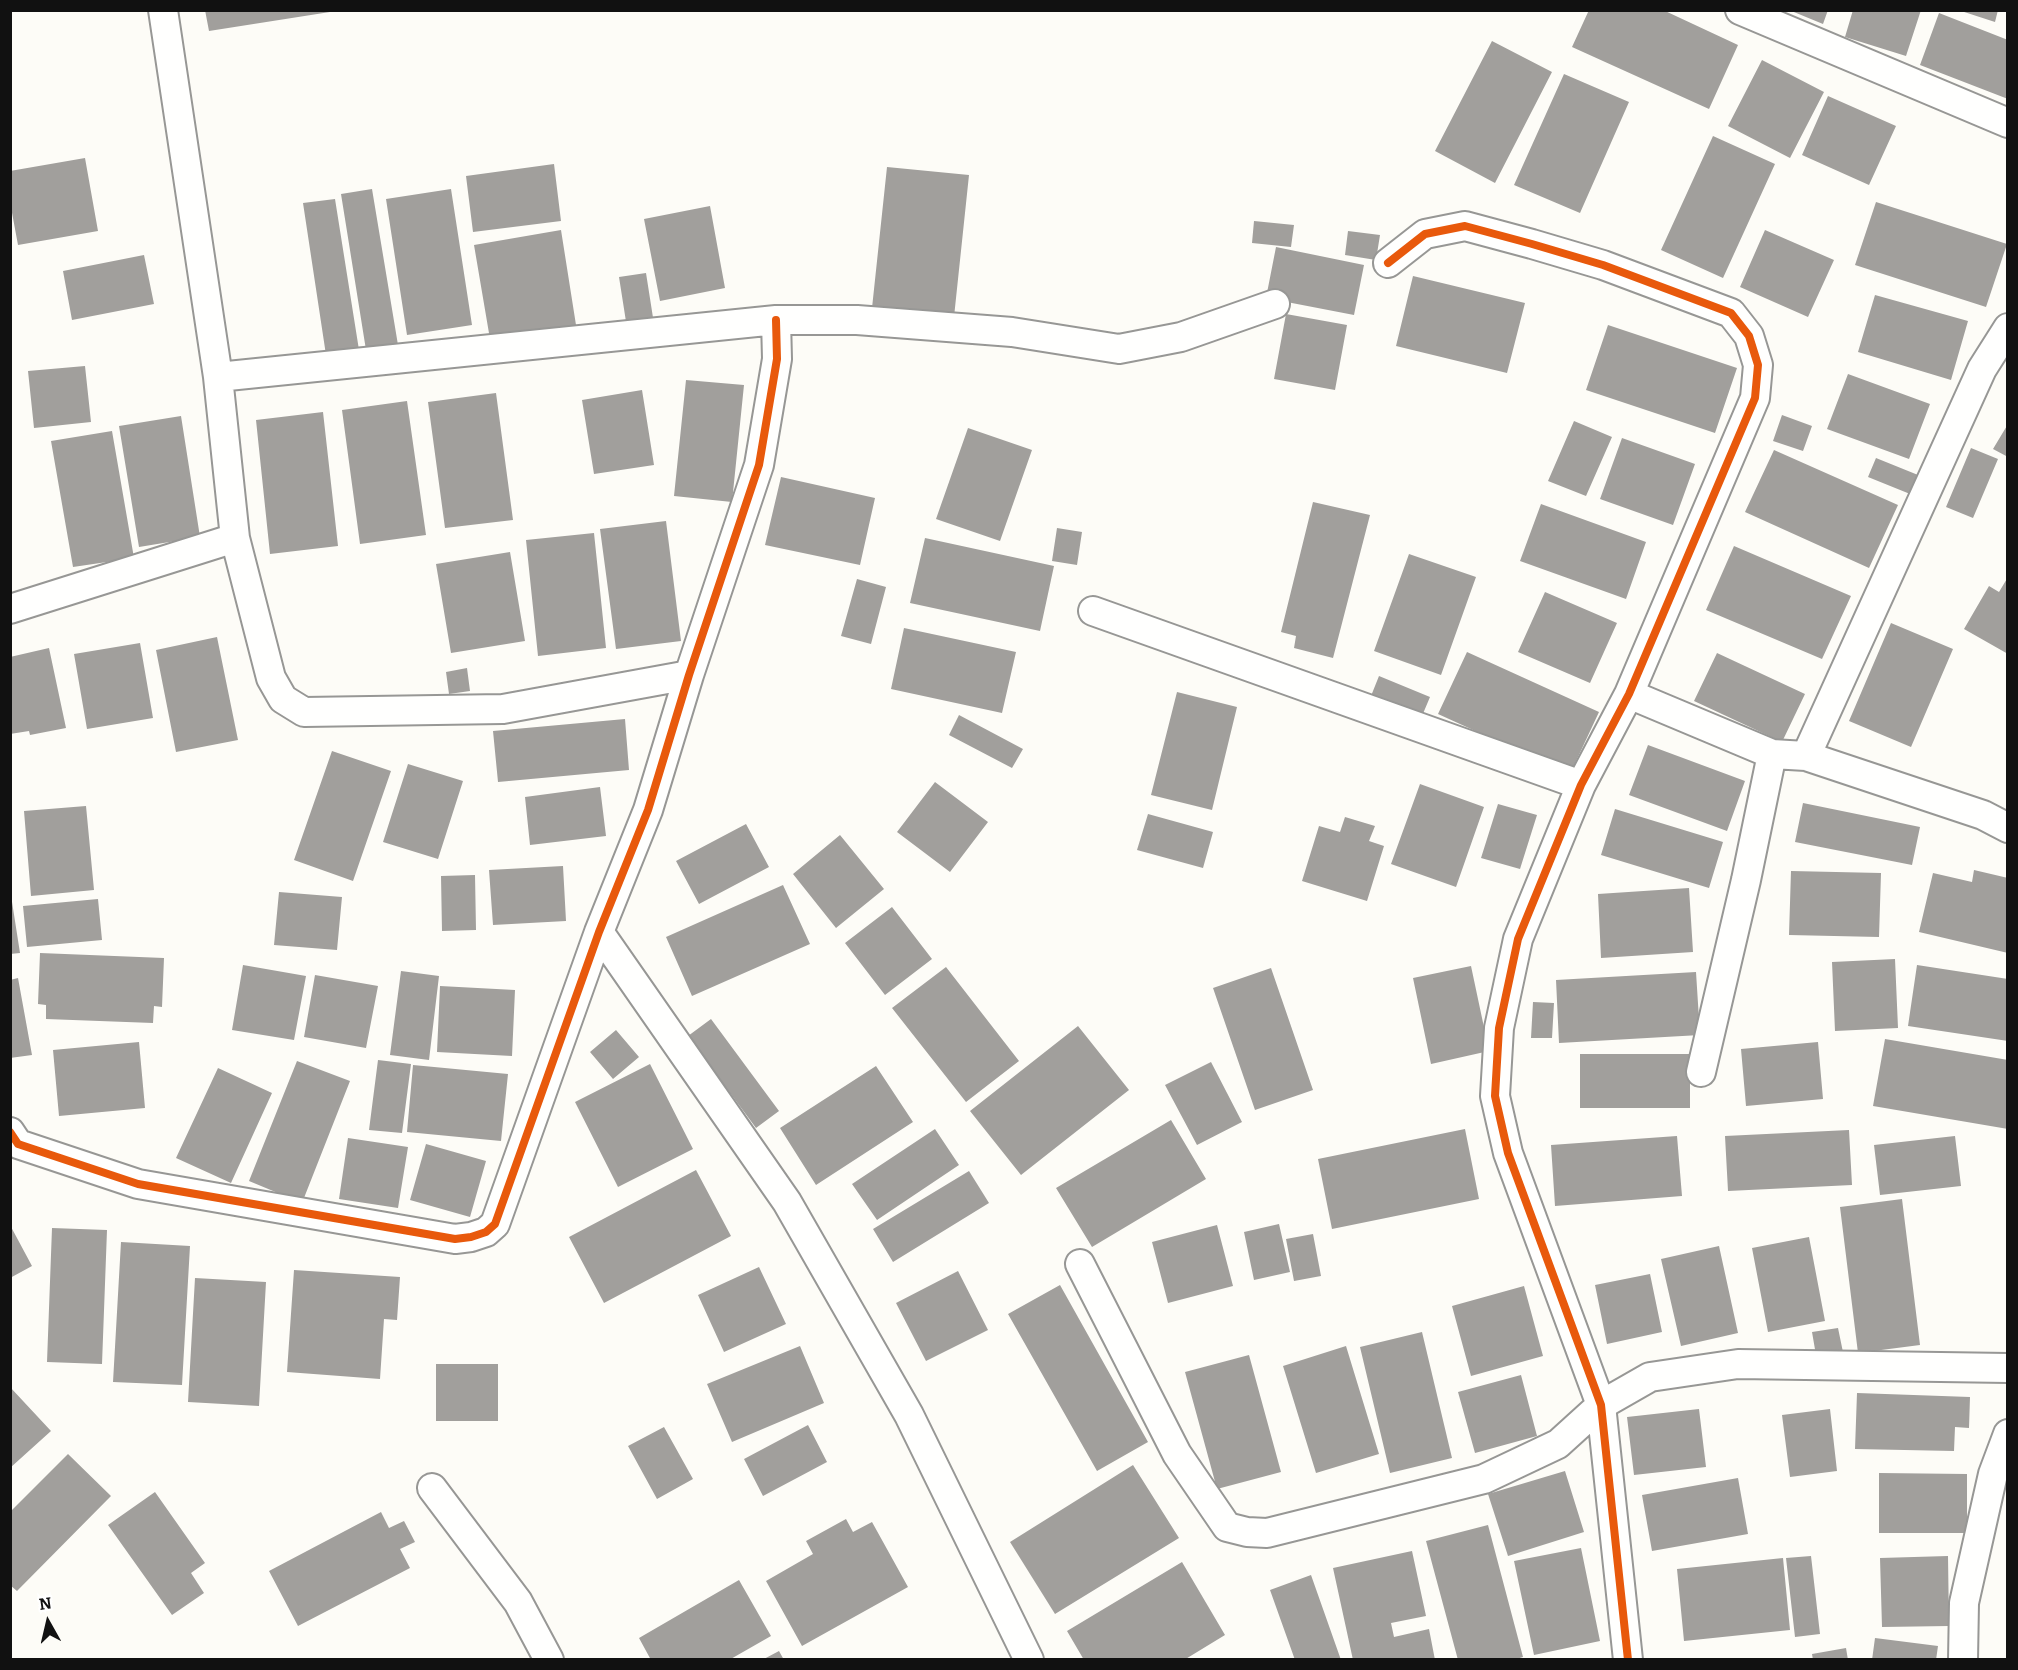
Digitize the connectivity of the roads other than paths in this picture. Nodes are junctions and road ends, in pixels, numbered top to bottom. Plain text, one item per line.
1 (164, 10) edge
2 (1740, 10) edge
3 (2007, 123) edge
4 (1388, 263) dead end
5 (1275, 304) dead end
6 (776, 320) junction
7 (2007, 328) edge
8 (218, 377) junction
9 (235, 538) junction
10 (10, 609) edge
11 (1093, 611) dead end
12 (689, 675) junction
13 (1629, 694) junction
14 (1772, 754) junction
15 (1806, 756) junction
16 (1581, 785) junction
17 (2007, 828) edge
18 (599, 932) junction
19 (1701, 1072) dead end
20 (13, 1141) edge
21 (1080, 1264) dead end
22 (2007, 1368) edge
23 (1601, 1405) junction
24 (2007, 1434) edge
25 (432, 1488) dead end
26 (549, 1659) edge
27 (1029, 1659) edge
28 (1628, 1659) edge
29 (1963, 1659) edge

1 - 8 street
2 - 3 street
4 - 13 street
5 - 6 street
6 - 8 street
6 - 12 street
7 - 15 street
8 - 9 street
9 - 10 street
9 - 12 street
11 - 16 street
12 - 18 street
13 - 14 street
13 - 16 street
14 - 15 street
14 - 19 street
15 - 17 street
16 - 23 street
18 - 20 street
18 - 27 street
21 - 23 street
22 - 23 street
23 - 28 street
24 - 29 street
25 - 26 street

